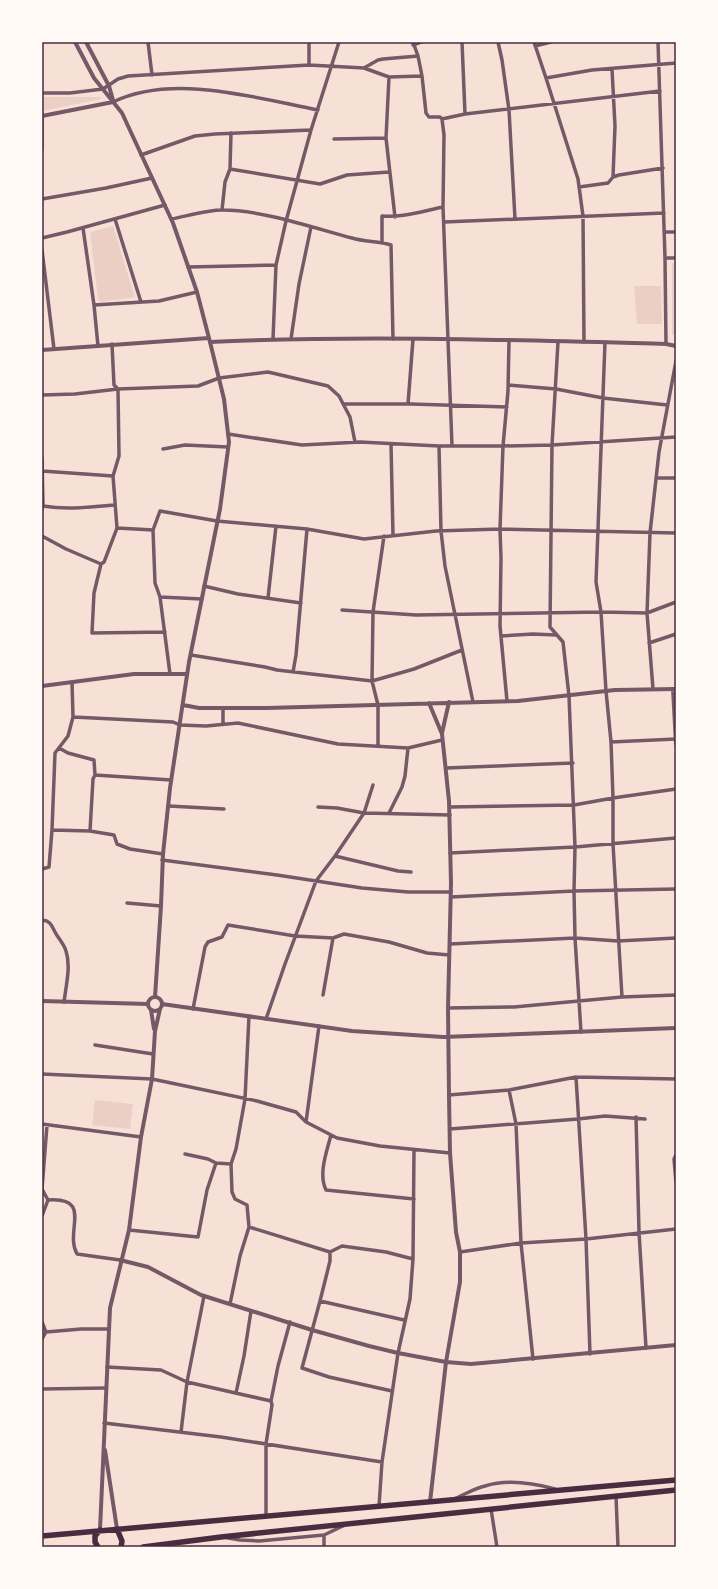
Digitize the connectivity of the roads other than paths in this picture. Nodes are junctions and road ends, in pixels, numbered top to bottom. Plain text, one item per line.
1 (74, 42) edge
2 (86, 42) edge
3 (148, 42) edge
4 (309, 42) edge
5 (339, 42) edge
6 (421, 42) edge
7 (462, 42) edge
8 (498, 42) edge
9 (551, 42) edge
10 (658, 42) edge
11 (413, 44) edge
12 (534, 44) edge
13 (418, 56) junction
14 (676, 63) edge
15 (659, 64) junction
16 (309, 65) junction
17 (331, 66) junction
18 (364, 68) junction
19 (612, 69) junction
20 (152, 75) junction
21 (422, 76) junction
22 (389, 77) junction
23 (546, 78) junction
24 (109, 86) junction
25 (103, 90) junction
26 (660, 91) junction
27 (42, 93) edge
28 (614, 97) junction
29 (113, 102) junction
30 (554, 104) junction
31 (318, 110) junction
32 (509, 110) junction
33 (465, 114) junction
34 (42, 116) edge
35 (442, 119) junction
36 (312, 130) junction
37 (231, 133) junction
38 (334, 138) dead end
39 (386, 138) junction
40 (42, 150) edge
41 (142, 155) junction
42 (663, 168) junction
43 (230, 169) junction
44 (389, 172) junction
45 (613, 177) junction
46 (152, 178) junction
47 (298, 182) junction
48 (579, 187) junction
49 (42, 199) edge
50 (165, 205) junction
51 (443, 207) junction
52 (222, 210) junction
53 (664, 212) junction
54 (583, 216) junction
55 (395, 217) junction
56 (115, 219) junction
57 (171, 219) junction
58 (514, 219) junction
59 (286, 221) junction
60 (444, 222) junction
61 (311, 227) junction
62 (83, 228) junction
63 (664, 232) junction
64 (676, 232) edge
65 (42, 238) edge
66 (382, 242) junction
67 (42, 250) edge
68 (665, 258) junction
69 (676, 258) edge
70 (276, 265) junction
71 (188, 267) junction
72 (197, 292) junction
73 (141, 302) junction
74 (94, 305) junction
75 (273, 339) junction
76 (291, 339) junction
77 (393, 339) junction
78 (413, 339) junction
79 (449, 339) junction
80 (210, 340) junction
81 (509, 340) junction
82 (558, 342) junction
83 (584, 342) junction
84 (605, 342) junction
85 (112, 344) junction
86 (666, 344) junction
87 (98, 346) junction
88 (676, 346) edge
89 (54, 349) junction
90 (42, 350) edge
91 (676, 361) edge
92 (219, 378) junction
93 (508, 385) junction
94 (118, 389) junction
95 (556, 389) junction
96 (42, 396) edge
97 (603, 398) junction
98 (343, 404) junction
99 (408, 404) junction
100 (667, 404) junction
101 (450, 405) junction
102 (507, 407) junction
103 (228, 434) junction
104 (676, 437) edge
105 (662, 438) junction
106 (355, 442) junction
107 (601, 442) junction
108 (391, 444) junction
109 (552, 444) junction
110 (439, 446) junction
111 (452, 446) junction
112 (503, 446) junction
113 (228, 447) junction
114 (163, 449) dead end
115 (42, 458) edge
116 (42, 471) edge
117 (113, 476) junction
118 (657, 478) junction
119 (676, 478) edge
120 (115, 505) junction
121 (43, 508) edge
122 (217, 521) junction
123 (276, 526) junction
124 (116, 528) junction
125 (307, 529) junction
126 (500, 529) junction
127 (550, 529) junction
128 (153, 530) junction
129 (441, 531) junction
130 (599, 531) junction
131 (650, 533) junction
132 (676, 534) edge
133 (393, 535) junction
134 (42, 536) edge
135 (384, 536) junction
136 (101, 564) junction
137 (204, 586) junction
138 (160, 597) junction
139 (268, 598) junction
140 (202, 599) junction
141 (676, 602) edge
142 (301, 603) junction
143 (342, 610) dead end
144 (374, 612) junction
145 (601, 612) junction
146 (550, 613) junction
147 (647, 613) junction
148 (500, 614) junction
149 (455, 615) junction
150 (165, 632) junction
151 (676, 634) edge
152 (556, 635) junction
153 (501, 636) junction
154 (649, 643) junction
155 (462, 650) junction
156 (191, 655) junction
157 (293, 672) junction
158 (170, 674) junction
159 (187, 674) junction
160 (372, 681) junction
161 (72, 682) junction
162 (42, 686) edge
163 (653, 689) junction
164 (674, 689) edge
165 (606, 692) junction
166 (568, 696) junction
167 (506, 701) junction
168 (449, 702) junction
169 (473, 702) junction
170 (430, 704) junction
171 (183, 705) junction
172 (378, 705) junction
173 (223, 708) junction
174 (72, 717) junction
175 (223, 724) junction
176 (180, 725) junction
177 (442, 734) junction
178 (676, 739) edge
179 (442, 740) junction
180 (611, 742) junction
181 (676, 744) edge
182 (378, 746) junction
183 (59, 748) junction
184 (408, 748) junction
185 (572, 764) junction
186 (446, 768) junction
187 (95, 775) junction
188 (171, 780) junction
189 (373, 785) dead end
190 (676, 789) edge
191 (613, 798) junction
192 (574, 805) junction
193 (169, 806) junction
194 (318, 807) dead end
195 (450, 807) junction
196 (224, 808) dead end
197 (364, 813) junction
198 (389, 813) junction
199 (450, 815) junction
200 (52, 830) junction
201 (90, 831) junction
202 (676, 838) edge
203 (613, 844) junction
204 (575, 847) junction
205 (450, 853) junction
206 (163, 854) junction
207 (335, 856) junction
208 (162, 860) junction
209 (42, 869) edge
210 (411, 872) dead end
211 (316, 881) junction
212 (676, 889) edge
213 (615, 890) junction
214 (574, 891) junction
215 (451, 895) junction
216 (127, 903) dead end
217 (161, 906) junction
218 (42, 920) edge
219 (295, 936) junction
220 (333, 938) junction
221 (575, 938) junction
222 (676, 938) edge
223 (618, 941) junction
224 (450, 944) junction
225 (449, 955) junction
226 (323, 995) dead end
227 (676, 995) edge
228 (155, 997) junction
229 (622, 998) junction
230 (42, 1001) edge
231 (580, 1001) junction
232 (64, 1002) junction
233 (148, 1004) junction
234 (162, 1004) junction
235 (448, 1008) junction
236 (160, 1009) junction
237 (193, 1009) junction
238 (151, 1010) junction
239 (249, 1016) junction
240 (266, 1019) junction
241 (319, 1026) junction
242 (676, 1028) edge
243 (154, 1031) junction
244 (581, 1032) junction
245 (449, 1037) junction
246 (95, 1044) dead end
247 (153, 1054) junction
248 (42, 1074) edge
249 (576, 1078) junction
250 (152, 1079) junction
251 (676, 1079) edge
252 (509, 1090) junction
253 (449, 1095) junction
254 (245, 1099) junction
255 (636, 1117) junction
256 (578, 1119) junction
257 (645, 1119) dead end
258 (306, 1122) junction
259 (42, 1124) edge
260 (516, 1124) junction
261 (47, 1125) junction
262 (450, 1129) junction
263 (331, 1135) junction
264 (141, 1137) junction
265 (414, 1150) junction
266 (450, 1153) junction
267 (185, 1154) dead end
268 (676, 1155) edge
269 (216, 1163) junction
270 (231, 1164) junction
271 (676, 1182) edge
272 (42, 1189) edge
273 (414, 1199) junction
274 (48, 1200) junction
275 (42, 1216) edge
276 (249, 1228) junction
277 (676, 1229) edge
278 (129, 1230) junction
279 (639, 1232) junction
280 (586, 1239) junction
281 (521, 1243) junction
282 (330, 1252) junction
283 (460, 1252) junction
284 (413, 1259) junction
285 (120, 1260) junction
286 (204, 1296) junction
287 (320, 1301) junction
288 (230, 1304) junction
289 (251, 1311) junction
290 (404, 1320) junction
291 (42, 1322) edge
292 (290, 1322) junction
293 (109, 1329) junction
294 (312, 1330) junction
295 (46, 1332) junction
296 (42, 1339) edge
297 (676, 1345) edge
298 (646, 1348) junction
299 (398, 1353) junction
300 (590, 1354) junction
301 (533, 1359) junction
302 (446, 1362) junction
303 (107, 1367) junction
304 (187, 1382) junction
305 (106, 1388) junction
306 (42, 1389) edge
307 (392, 1391) junction
308 (236, 1393) junction
309 (271, 1401) junction
310 (104, 1423) junction
311 (181, 1432) junction
312 (103, 1442) junction
313 (266, 1444) junction
314 (382, 1462) junction
315 (676, 1480) edge
316 (560, 1490) junction
317 (676, 1490) edge
318 (616, 1496) junction
319 (450, 1500) junction
320 (430, 1502) junction
321 (379, 1506) junction
322 (491, 1509) junction
323 (266, 1516) junction
324 (347, 1524) junction
325 (117, 1529) junction
326 (100, 1530) junction
327 (324, 1535) junction
328 (42, 1536) edge
329 (221, 1537) junction
330 (98, 1547) edge
331 (121, 1547) edge
332 (143, 1547) edge
333 (324, 1547) edge
334 (496, 1547) edge
335 (618, 1547) edge

1 - 25 street
2 - 24 street
3 - 20 street
4 - 16 street
5 - 17 street
6 - 11 street
7 - 33 street
8 - 32 street
9 - 12 street
10 - 15 street
11 - 13 street
12 - 23 street
13 - 18 street
13 - 21 street
14 - 15 street
15 - 19 street
15 - 26 street
16 - 17 street
16 - 20 street
17 - 18 street
17 - 31 street
18 - 22 street
19 - 23 street
19 - 28 street
20 - 24 street
21 - 22 street
21 - 35 street
22 - 39 street
23 - 30 street
24 - 25 street
24 - 29 street
25 - 27 street
25 - 29 street
26 - 28 street
26 - 42 street
28 - 30 street
28 - 45 street
29 - 31 street
29 - 34 street
29 - 41 street
30 - 32 street
30 - 48 street
31 - 36 street
32 - 33 street
32 - 58 street
33 - 35 street
34 - 40 street
35 - 51 street
36 - 37 street
36 - 47 street
37 - 41 street
37 - 43 street
38 - 39 street
39 - 44 street
41 - 46 street
42 - 45 street
42 - 53 street
43 - 47 street
43 - 52 street
44 - 47 street
44 - 55 street
45 - 48 street
46 - 49 street
46 - 50 street
47 - 59 street
48 - 54 street
50 - 56 street
50 - 57 street
51 - 55 street
51 - 60 street
52 - 57 street
52 - 59 street
53 - 54 street
53 - 63 street
54 - 58 street
54 - 83 street
55 - 66 street
56 - 62 street
56 - 73 street
57 - 71 street
58 - 60 street
59 - 61 street
59 - 70 street
60 - 79 street
61 - 66 street
61 - 76 street
62 - 65 street
62 - 74 street
63 - 64 street
63 - 68 street
66 - 77 street
67 - 89 street
68 - 69 street
68 - 86 street
70 - 71 street
70 - 75 street
71 - 72 street
72 - 73 street
72 - 80 street
73 - 74 street
74 - 87 street
75 - 76 street
75 - 80 street
76 - 77 street
77 - 78 street
78 - 79 street
78 - 99 street
79 - 81 street
79 - 101 street
80 - 85 street
80 - 92 street
81 - 82 street
81 - 93 street
82 - 83 street
82 - 95 street
83 - 84 street
84 - 86 street
84 - 97 street
85 - 87 street
85 - 94 street
86 - 88 street
87 - 89 street
89 - 90 street
91 - 100 street
92 - 94 street
92 - 98 street
92 - 103 street
93 - 95 street
93 - 102 street
94 - 96 street
94 - 117 street
95 - 97 street
95 - 109 street
97 - 100 street
97 - 107 street
98 - 99 street
98 - 106 street
99 - 101 street
100 - 105 street
101 - 102 street
101 - 111 street
102 - 112 street
103 - 106 street
103 - 113 street
104 - 105 street
105 - 107 street
105 - 118 street
106 - 108 street
107 - 109 street
107 - 130 street
108 - 110 street
108 - 133 street
109 - 112 street
109 - 127 street
110 - 111 street
110 - 129 street
111 - 112 street
112 - 126 street
113 - 114 street
113 - 122 street
115 - 116 street
116 - 117 street
116 - 121 street
117 - 120 street
118 - 119 street
118 - 131 street
120 - 121 street
120 - 124 street
122 - 123 street
122 - 128 street
122 - 137 street
123 - 125 street
123 - 139 street
124 - 128 street
124 - 136 street
125 - 135 street
125 - 142 street
126 - 127 street
126 - 129 street
126 - 148 street
127 - 130 street
127 - 146 street
128 - 138 street
129 - 133 street
129 - 149 street
130 - 131 street
130 - 145 street
131 - 132 street
131 - 147 street
133 - 135 street
134 - 136 street
135 - 144 street
136 - 150 street
137 - 139 street
137 - 140 street
138 - 140 street
138 - 150 street
139 - 142 street
140 - 156 street
141 - 147 street
142 - 157 street
143 - 144 street
144 - 149 street
144 - 160 street
145 - 146 street
145 - 147 street
145 - 165 street
146 - 148 street
146 - 152 street
147 - 154 street
148 - 149 street
148 - 153 street
149 - 155 street
150 - 158 street
151 - 154 street
152 - 153 street
152 - 166 street
153 - 167 street
154 - 163 street
155 - 160 street
155 - 169 street
156 - 157 street
156 - 159 street
157 - 160 street
158 - 159 street
158 - 161 street
159 - 171 street
160 - 172 street
161 - 162 street
161 - 174 street
163 - 164 street
163 - 165 street
164 - 178 street
165 - 166 street
165 - 180 street
166 - 167 street
166 - 185 street
167 - 169 street
168 - 169 street
168 - 170 street
168 - 177 street
170 - 172 street
170 - 177 street
171 - 173 street
171 - 176 street
172 - 173 street
172 - 182 street
173 - 175 street
174 - 176 street
174 - 183 street
175 - 176 street
175 - 182 street
176 - 188 street
177 - 179 street
178 - 180 street
178 - 181 street
179 - 184 street
179 - 186 street
180 - 191 street
182 - 184 street
183 - 187 street
183 - 200 street
184 - 198 street
185 - 186 street
185 - 192 street
186 - 195 street
187 - 188 street
187 - 201 street
188 - 193 street
189 - 197 street
190 - 191 street
191 - 192 street
191 - 203 street
192 - 195 street
192 - 204 street
193 - 196 street
193 - 206 street
194 - 197 street
195 - 199 street
197 - 198 street
197 - 207 street
198 - 199 street
199 - 205 street
200 - 201 street
200 - 209 street
201 - 206 street
202 - 203 street
203 - 204 street
203 - 213 street
204 - 205 street
204 - 214 street
205 - 215 street
206 - 208 street
207 - 210 street
207 - 211 street
208 - 211 street
208 - 217 street
211 - 215 street
211 - 219 street
212 - 213 street
213 - 214 street
213 - 223 street
214 - 215 street
214 - 221 street
215 - 224 street
216 - 217 street
217 - 228 street
218 - 232 street
219 - 220 street
219 - 237 street
219 - 240 street
220 - 225 street
220 - 226 street
221 - 223 street
221 - 224 street
221 - 231 street
222 - 223 street
223 - 229 street
224 - 225 street
225 - 235 street
227 - 229 street
228 - 233 street
228 - 234 street
229 - 231 street
230 - 232 street
231 - 235 street
231 - 244 street
232 - 233 street
233 - 238 street
234 - 236 street
234 - 237 street
235 - 245 street
236 - 238 street
236 - 243 street
237 - 239 street
238 - 243 street
239 - 240 street
239 - 254 street
240 - 241 street
241 - 245 street
241 - 258 street
242 - 244 street
243 - 247 street
244 - 245 street
245 - 253 street
246 - 247 street
247 - 250 street
248 - 250 street
249 - 251 street
249 - 252 street
249 - 256 street
250 - 254 street
250 - 264 street
252 - 253 street
252 - 260 street
253 - 262 street
254 - 258 street
254 - 270 street
255 - 256 street
255 - 257 street
255 - 279 street
256 - 260 street
256 - 280 street
258 - 263 street
259 - 261 street
260 - 262 street
260 - 281 street
261 - 264 street
261 - 272 street
262 - 266 street
263 - 265 street
263 - 273 street
264 - 278 street
265 - 266 street
265 - 273 street
266 - 283 street
267 - 269 street
268 - 271 street
269 - 270 street
269 - 278 street
270 - 276 street
272 - 274 street
273 - 284 street
274 - 275 street
274 - 285 street
276 - 282 street
276 - 288 street
277 - 279 street
278 - 285 street
279 - 280 street
279 - 298 street
280 - 281 street
280 - 300 street
281 - 283 street
281 - 301 street
282 - 284 street
282 - 287 street
283 - 302 street
284 - 290 street
285 - 286 street
285 - 293 street
286 - 288 street
286 - 304 street
287 - 290 street
287 - 294 street
288 - 289 street
289 - 292 street
289 - 308 street
290 - 299 street
291 - 295 street
292 - 294 street
292 - 309 street
293 - 295 street
293 - 303 street
294 - 299 street
294 - 307 street
295 - 296 street
297 - 298 street
298 - 300 street
299 - 302 street
299 - 307 street
300 - 301 street
301 - 302 street
302 - 320 street
303 - 304 street
303 - 305 street
304 - 308 street
304 - 311 street
305 - 306 street
305 - 310 street
307 - 314 street
308 - 309 street
309 - 313 street
310 - 311 street
310 - 312 street
311 - 313 street
312 - 325 street
312 - 326 street
313 - 314 street
313 - 323 street
314 - 321 street
315 - 316 highway
316 - 319 highway
316 - 319 street
317 - 318 highway
318 - 322 highway
318 - 335 street
319 - 320 highway
320 - 321 highway
321 - 323 highway
322 - 324 highway
322 - 334 street
323 - 325 highway
324 - 327 street
324 - 329 highway
325 - 326 highway
325 - 331 highway
326 - 328 highway
326 - 330 highway
327 - 329 street
327 - 333 street
329 - 332 highway

